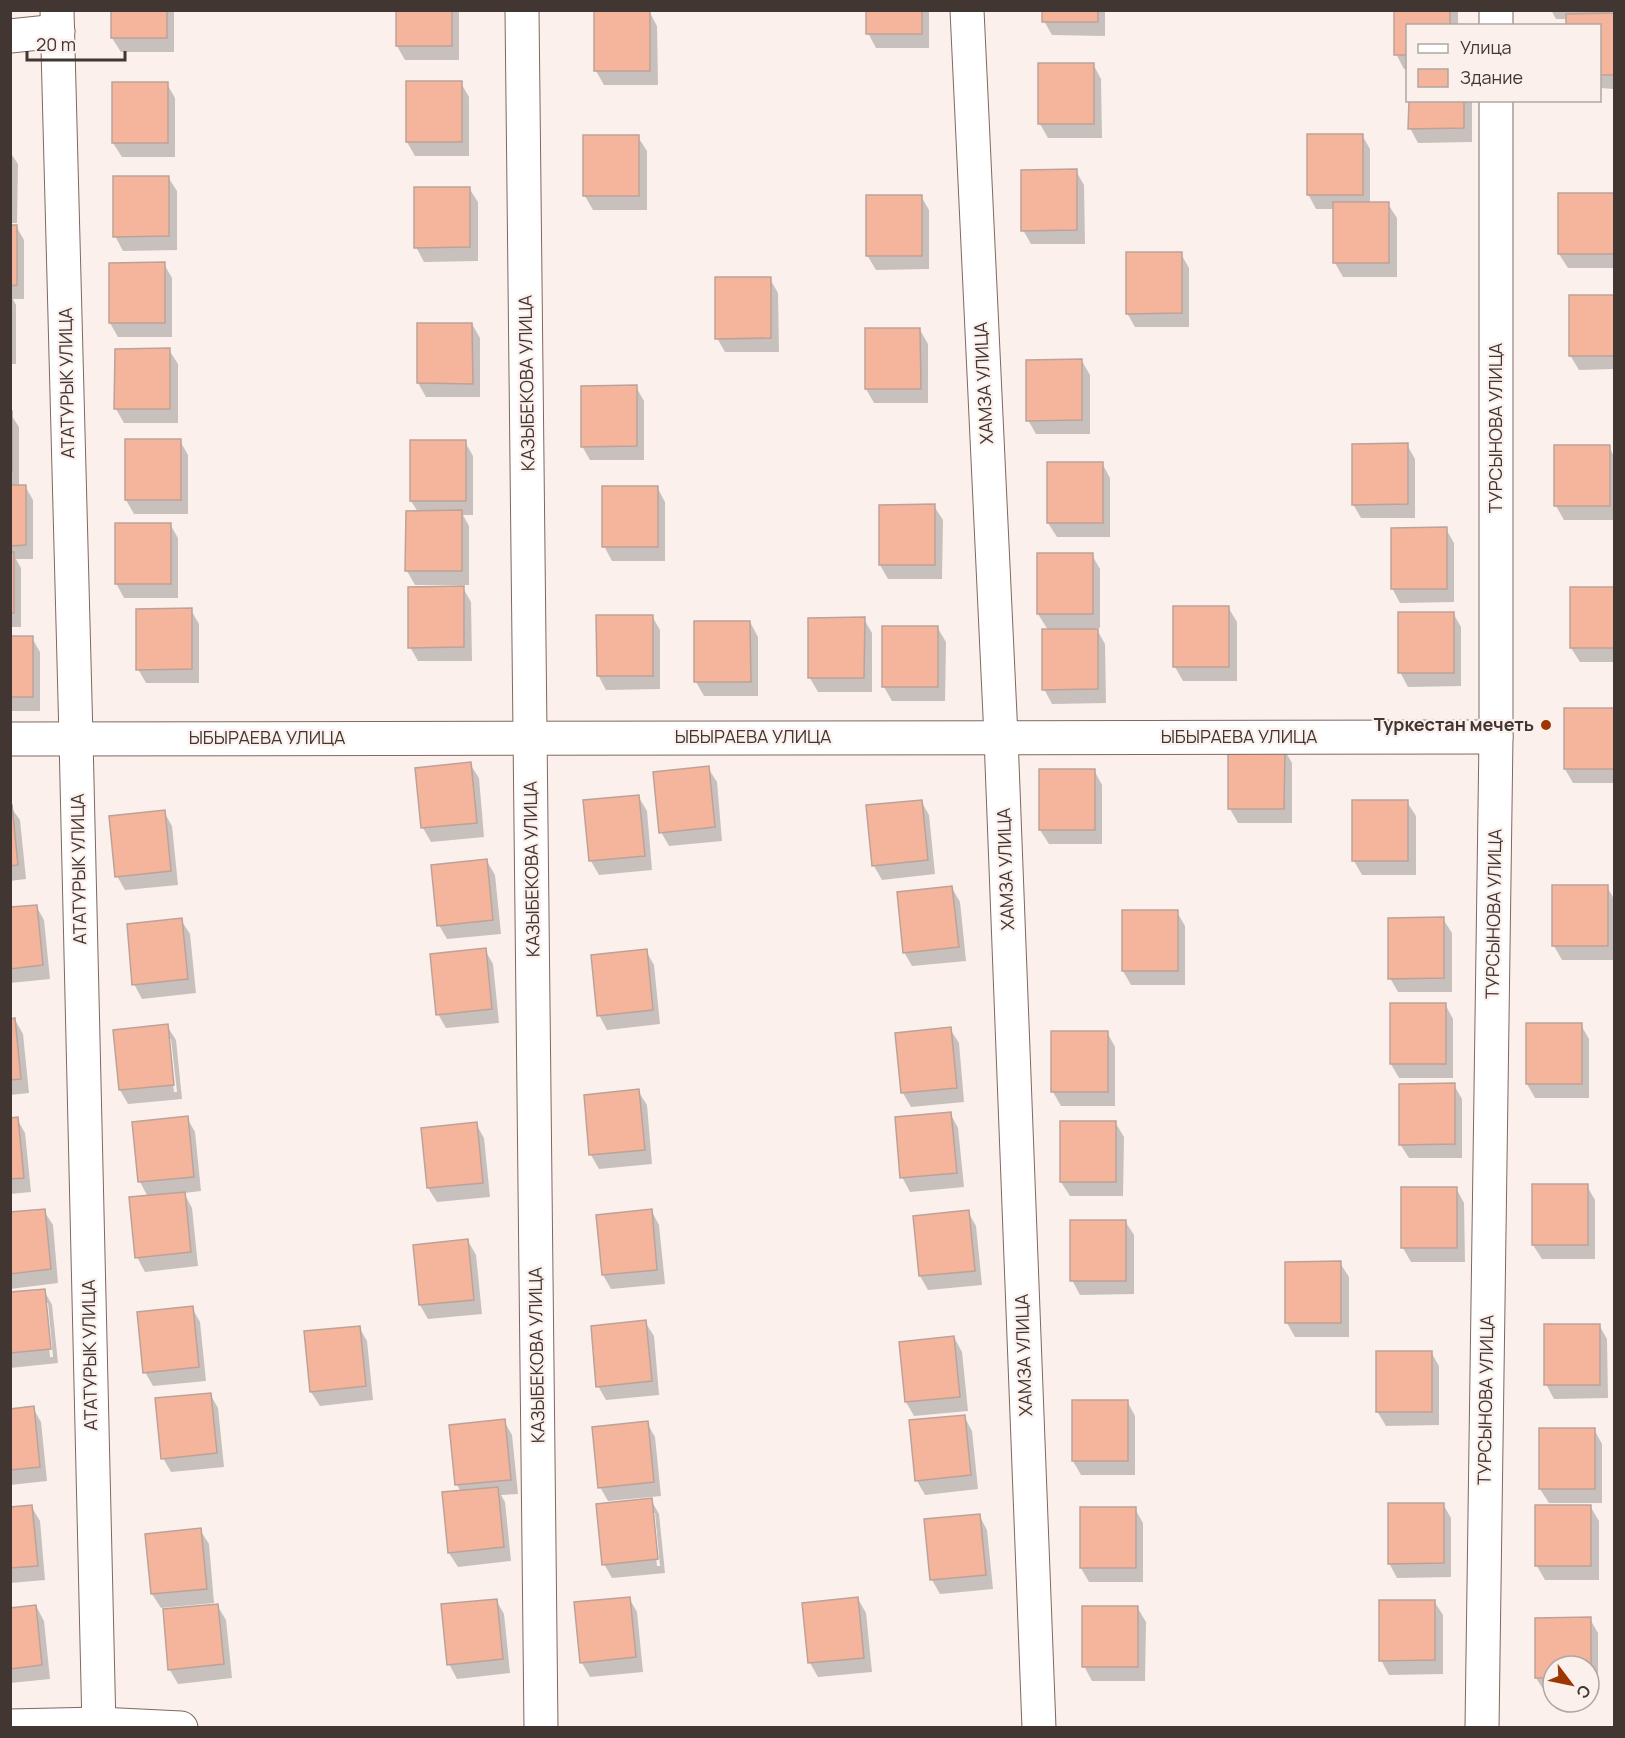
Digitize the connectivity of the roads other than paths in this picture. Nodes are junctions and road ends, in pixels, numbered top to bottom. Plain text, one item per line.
1 (522, 10) edge
2 (967, 10) edge
3 (58, 21) edge
4 (10, 36) edge
5 (1496, 102) edge
6 (1000, 737) junction
7 (1497, 737) junction
8 (76, 738) junction
9 (531, 738) junction
10 (10, 739) edge
11 (10, 1726) edge
12 (99, 1726) edge
13 (181, 1728) edge
14 (541, 1728) edge
15 (1039, 1728) edge
16 (1482, 1728) edge

1 - 9 street, КАЗЫБЕКОВА УЛИЦА
2 - 6 street, ХАМЗА УЛИЦА
3 - 4 street
3 - 8 street, АТАТУРЫК УЛИЦА
5 - 7 street, ТУРСЫНОВА УЛИЦА
6 - 7 street, ЫБЫРАЕВА УЛИЦА
6 - 9 street, ЫБЫРАЕВА УЛИЦА
6 - 15 street, ХАМЗА УЛИЦА
7 - 16 street, ТУРСЫНОВА УЛИЦА
8 - 9 street, ЫБЫРАЕВА УЛИЦА
8 - 10 street, ЫБЫРАЕВА УЛИЦА
8 - 12 street, АТАТУРЫК УЛИЦА
9 - 14 street, КАЗЫБЕКОВА УЛИЦА
11 - 12 street
12 - 13 street

